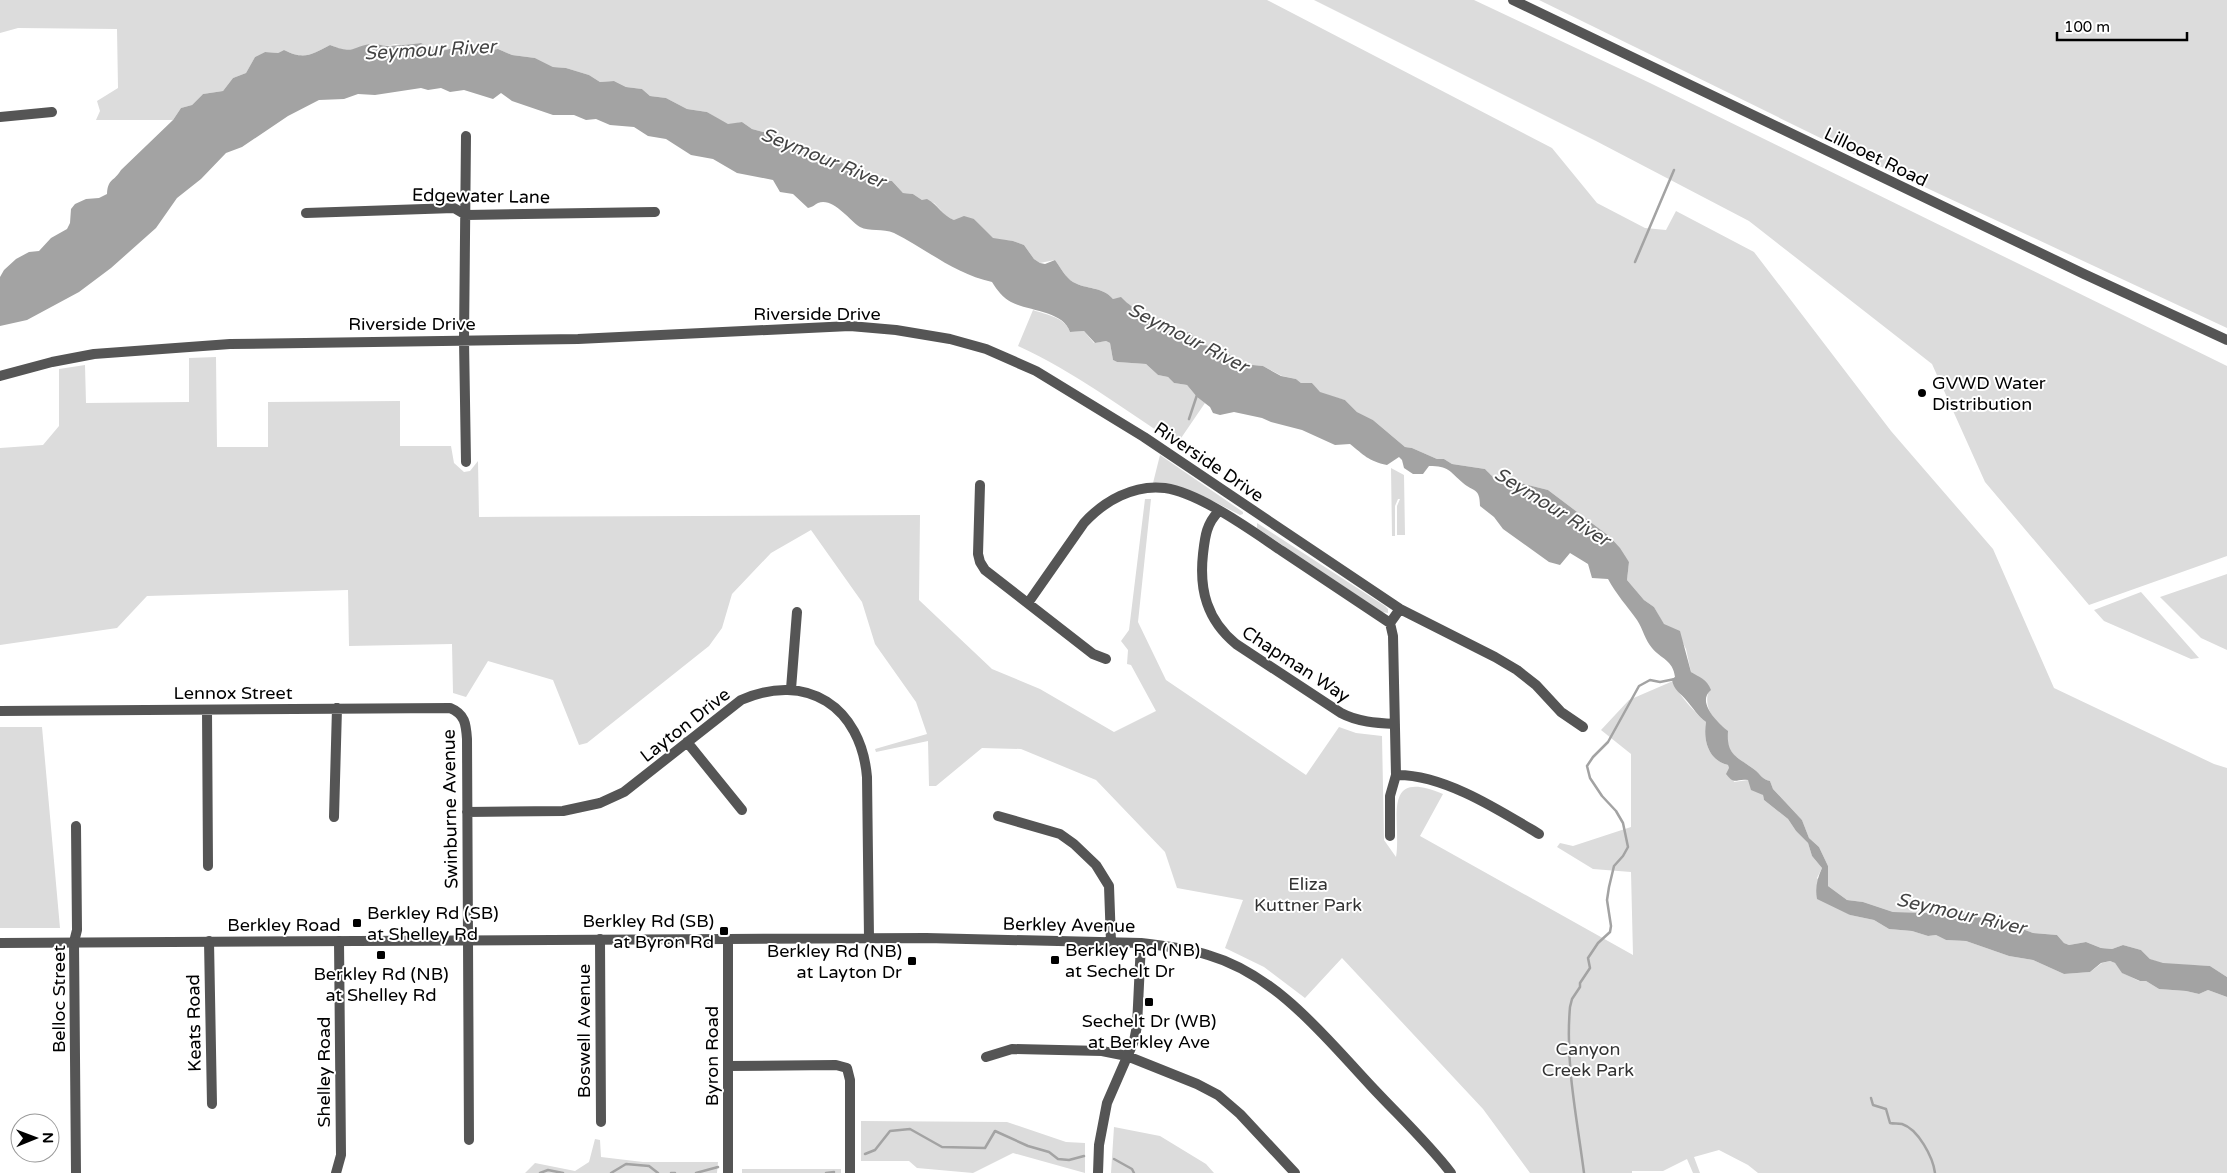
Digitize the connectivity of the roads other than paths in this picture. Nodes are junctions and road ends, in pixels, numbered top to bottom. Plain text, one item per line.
1 (1513, 0) edge
2 (52, 112) dead end
3 (0, 117) edge
4 (466, 136) dead end
5 (656, 212) dead end
6 (306, 213) dead end
7 (466, 215) junction
8 (464, 340) junction
9 (2227, 340) edge
10 (0, 376) edge
11 (466, 462) dead end
12 (980, 485) dead end
13 (1219, 511) junction
14 (1254, 512) junction
15 (1245, 526) junction
16 (1028, 603) junction
17 (1400, 609) junction
18 (797, 612) dead end
19 (1390, 624) junction
20 (1106, 659) dead end
21 (791, 689) junction
22 (337, 708) junction
23 (206, 710) junction
24 (0, 711) edge
25 (464, 718) joint
26 (1395, 724) junction
27 (1583, 727) dead end
28 (687, 742) junction
29 (1396, 775) junction
30 (742, 810) dead end
31 (467, 812) junction
32 (998, 816) dead end
33 (334, 817) dead end
34 (76, 826) dead end
35 (1539, 834) dead end
36 (1390, 836) dead end
37 (208, 866) dead end
38 (869, 938) junction
39 (600, 939) junction
40 (728, 939) junction
41 (468, 940) junction
42 (339, 941) junction
43 (74, 942) junction
44 (209, 942) junction
45 (1111, 942) junction
46 (0, 943) edge
47 (1141, 943) junction
48 (1127, 1056) junction
49 (986, 1057) dead end
50 (728, 1066) junction
51 (212, 1104) dead end
52 (601, 1122) dead end
53 (469, 1140) dead end
54 (76, 1173) edge
55 (336, 1173) edge
56 (728, 1173) edge
57 (850, 1173) edge
58 (1098, 1173) edge
59 (1295, 1173) edge
60 (1451, 1173) edge

1 - 9 street, Lillooet Road
2 - 3 street
4 - 7 street
5 - 7 street, Edgewater Lane
6 - 7 street, Edgewater Lane
7 - 8 street
8 - 10 street, Riverside Drive
8 - 11 street
8 - 14 street, Riverside Drive
12 - 16 street
13 - 15 street, Riverside Drive
13 - 16 street, Riverside Drive
13 - 26 street, Chapman Way
14 - 15 street
14 - 17 street, Riverside Drive
15 - 19 street, Riverside Drive
16 - 20 street
17 - 19 street
17 - 27 street, Riverside Drive
18 - 21 street
19 - 26 street
21 - 28 street, Layton Drive
21 - 38 street, Layton Drive
22 - 23 street, Lennox Street
22 - 25 street, Lennox Street
22 - 33 street
23 - 24 street, Lennox Street
23 - 37 street
25 - 31 street, Swinburne Avenue
26 - 29 street
28 - 30 street
28 - 31 street, Layton Drive
29 - 35 street
29 - 36 street
31 - 41 street, Swinburne Avenue
32 - 45 street
34 - 43 street, Belloc Street
38 - 40 street, Berkley Road
38 - 45 street, Berkley Avenue
39 - 40 street, Berkley Road
39 - 41 street, Berkley Road
39 - 52 street, Boswell Avenue
40 - 50 street, Byron Road
41 - 42 street, Berkley Road
41 - 53 street, Swinburne Avenue
42 - 44 street, Berkley Road
42 - 55 street, Shelley Road
43 - 44 street, Berkley Road
43 - 46 street, Berkley Road
43 - 54 street, Belloc Street
44 - 51 street, Keats Road
45 - 47 street, Berkley Avenue
47 - 48 street
47 - 60 street, Berkley Avenue
48 - 49 street
48 - 58 street
48 - 59 street
50 - 56 street, Byron Road
50 - 57 street

